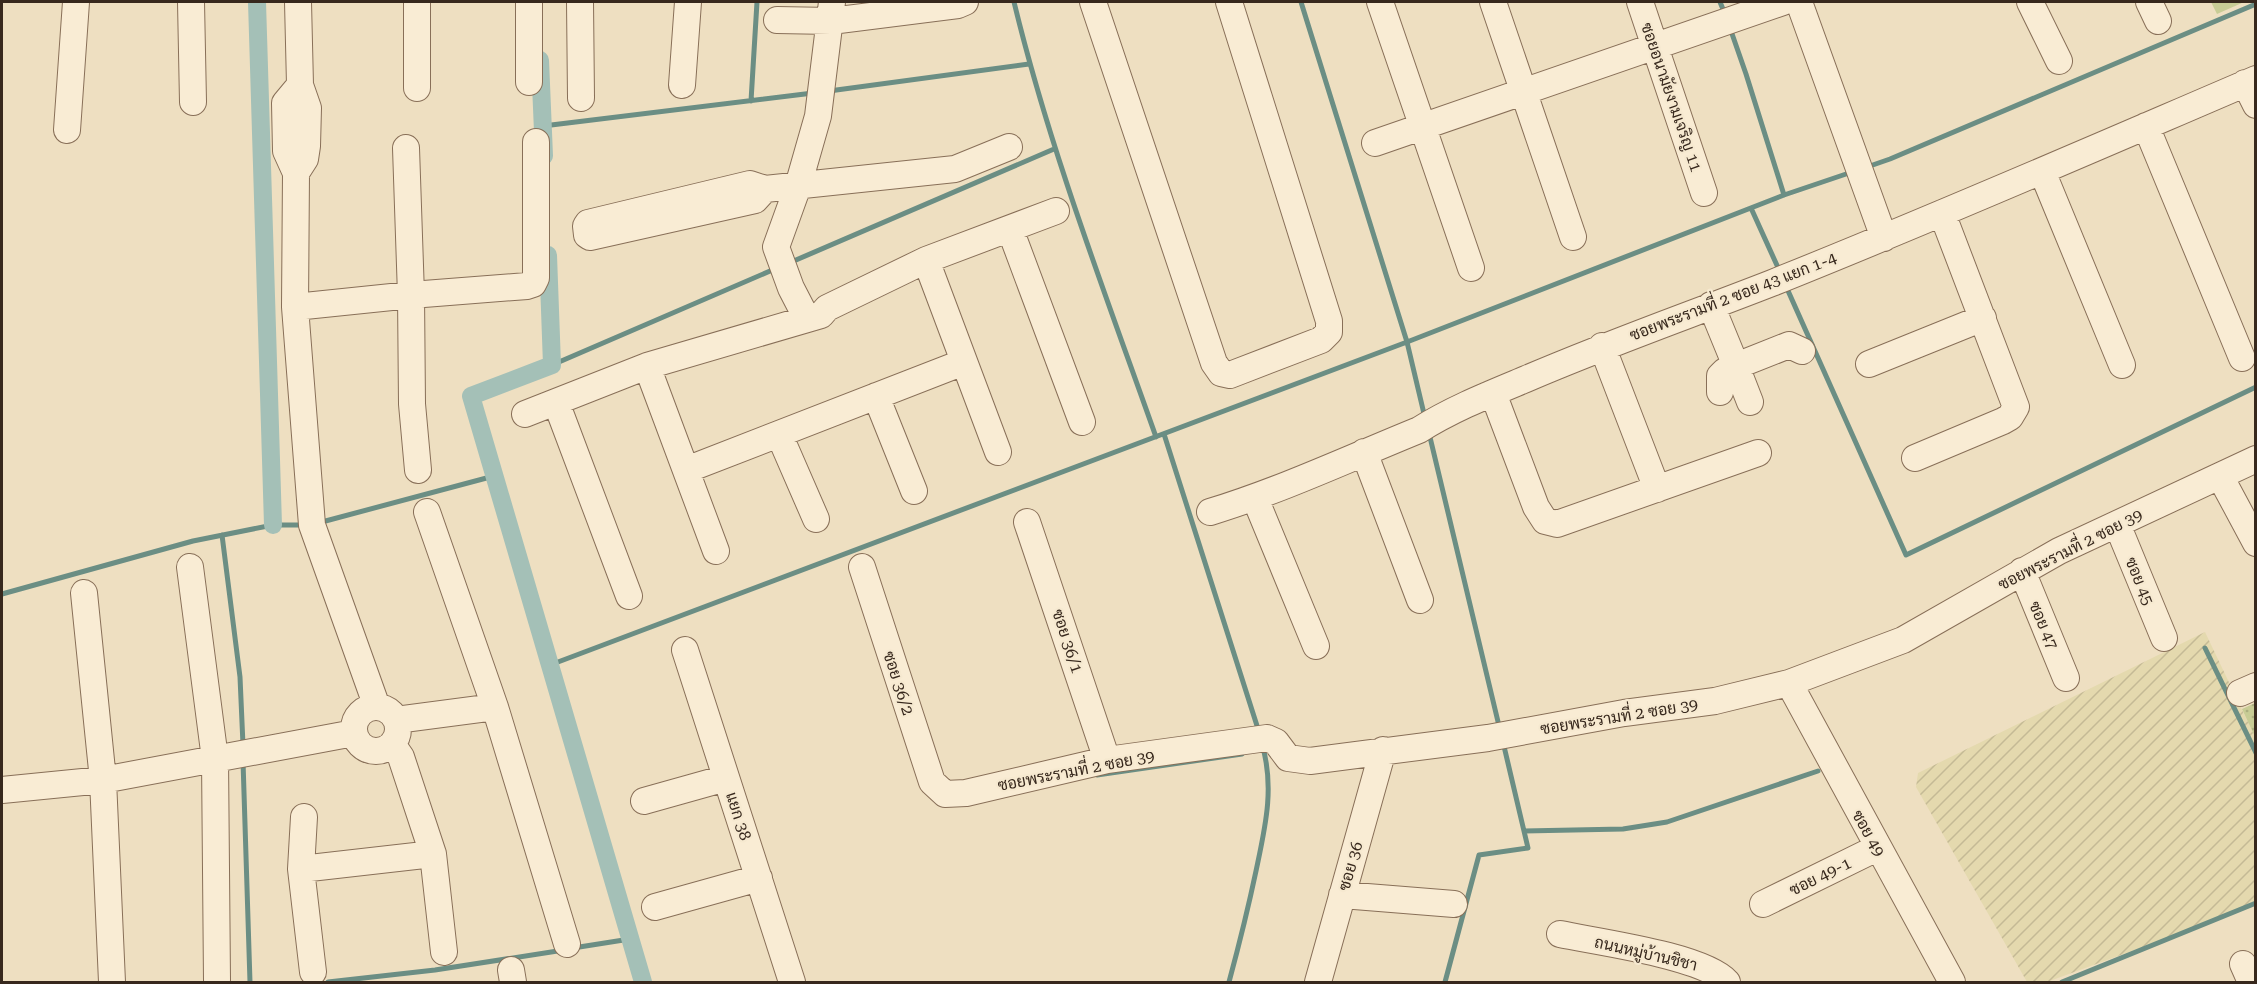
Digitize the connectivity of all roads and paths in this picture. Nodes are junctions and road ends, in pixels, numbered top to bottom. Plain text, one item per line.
1 (76, 2) edge
2 (190, 2) edge
3 (298, 2) edge
4 (417, 2) edge
5 (530, 2) edge
6 (580, 2) edge
7 (688, 2) edge
8 (965, 2) edge
9 (1093, 2) edge
10 (1229, 2) edge
11 (1380, 2) edge
12 (1493, 2) edge
13 (1640, 2) edge
14 (1783, 2) edge
15 (1799, 2) edge
16 (2030, 2) edge
17 (832, 11) edge
18 (777, 20) dead end
19 (1655, 46) junction
20 (2059, 61) dead end
21 (530, 82) dead end
22 (682, 85) dead end
23 (417, 88) dead end
24 (2252, 89) edge
25 (1523, 91) junction
26 (581, 98) dead end
27 (193, 102) dead end
28 (2146, 126) junction
29 (1422, 127) junction
30 (67, 130) dead end
31 (536, 142) dead end
32 (1375, 143) dead end
33 (1009, 147) dead end
34 (405, 148) dead end
35 (2042, 171) junction
36 (798, 186) junction
37 (765, 189) junction
38 (1704, 193) dead end
39 (1056, 211) dead end
40 (1942, 213) junction
41 (1010, 229) junction
42 (1574, 237) dead end
43 (1884, 238) junction
44 (926, 260) junction
45 (1471, 268) dead end
46 (411, 295) junction
47 (1711, 305) junction
48 (295, 307) junction
49 (814, 317) junction
50 (1983, 318) junction
51 (1602, 346) junction
52 (1802, 351) dead end
53 (2242, 358) dead end
54 (964, 363) junction
55 (1869, 364) dead end
56 (2122, 365) dead end
57 (647, 366) junction
58 (1736, 366) junction
59 (1720, 392) dead end
60 (1493, 393) junction
61 (876, 396) junction
62 (556, 402) junction
63 (1750, 402) dead end
64 (525, 414) dead end
65 (1082, 422) dead end
66 (779, 434) junction
67 (998, 452) dead end
68 (1364, 453) junction
69 (1758, 453) dead end
70 (1916, 458) dead end
71 (2256, 459) edge
72 (418, 470) dead end
73 (686, 470) junction
74 (2220, 476) junction
75 (1657, 489) junction
76 (914, 491) dead end
77 (1255, 498) junction
78 (428, 512) dead end
79 (1210, 512) dead end
80 (816, 519) dead end
81 (1027, 522) dead end
82 (2117, 524) junction
83 (2256, 543) edge
84 (716, 551) dead end
85 (190, 567) dead end
86 (862, 567) dead end
87 (2022, 571) junction
88 (84, 593) dead end
89 (629, 596) dead end
90 (1420, 600) dead end
91 (2164, 638) dead end
92 (1316, 646) dead end
93 (685, 650) dead end
94 (2066, 678) dead end
95 (1789, 683) junction
96 (495, 707) junction
97 (389, 724) junction
98 (354, 733) junction
99 (1383, 750) junction
100 (215, 759) junction
101 (1107, 760) junction
102 (726, 778) junction
103 (104, 780) junction
104 (2, 790) edge
105 (945, 794) joint
106 (644, 801) dead end
107 (304, 817) dead end
108 (1877, 848) junction
109 (433, 854) junction
110 (301, 870) junction
111 (759, 878) junction
112 (1342, 895) junction
113 (1454, 904) dead end
114 (1762, 904) dead end
115 (655, 907) dead end
116 (1560, 934) dead end
117 (567, 944) dead end
118 (444, 952) dead end
119 (312, 972) dead end
120 (218, 980) dead end
121 (112, 982) edge
122 (792, 982) edge
123 (1318, 982) edge
124 (1727, 982) edge
125 (1952, 982) edge

1 - 30 street
2 - 27 street
3 - 48 street
4 - 23 street
5 - 21 street
6 - 26 street
7 - 22 street
8 - 17 street
9 - 10 street
11 - 29 street
12 - 25 street
13 - 19 street, ซอยอนามัยงามเจริญ 11
14 - 19 street
15 - 43 street
16 - 20 street
17 - 18 street
17 - 36 street
19 - 25 street
19 - 38 street, ซอยอนามัยงามเจริญ 11
24 - 28 street, ซอยพระรามที่ 2 ซอย 43 แยก 1-4
25 - 29 street
25 - 42 street
28 - 35 street, ซอยพระรามที่ 2 ซอย 43 แยก 1-4
28 - 53 street
29 - 32 street
29 - 45 street
31 - 46 street
33 - 36 street
34 - 46 street
35 - 40 street, ซอยพระรามที่ 2 ซอย 43 แยก 1-4
35 - 56 street
36 - 37 street
36 - 49 street
37 - 37 street
39 - 41 street
40 - 43 street, ซอยพระรามที่ 2 ซอย 43 แยก 1-4
40 - 50 street
41 - 44 street
41 - 65 street
43 - 47 street, ซอยพระรามที่ 2 ซอย 43 แยก 1-4
44 - 49 street
44 - 54 street
46 - 48 street
46 - 72 street
47 - 51 street, ซอยพระรามที่ 2 ซอย 43 แยก 1-4
47 - 58 street
48 - 97 street
49 - 57 street
50 - 55 street
50 - 70 street
51 - 60 street, ซอยพระรามที่ 2 ซอย 43 แยก 1-4
51 - 75 street
52 - 58 street
54 - 61 street
54 - 67 street
57 - 62 street
57 - 73 street
58 - 59 street
58 - 63 street
60 - 68 street, ซอยพระรามที่ 2 ซอย 43 แยก 1-4
60 - 75 street
61 - 66 street
61 - 76 street
62 - 64 street
62 - 89 street
66 - 73 street
66 - 80 street
68 - 77 street, ซอยพระรามที่ 2 ซอย 43 แยก 1-4
68 - 90 street
69 - 75 street
71 - 74 street, ซอยพระรามที่ 2 ซอย 39
73 - 84 street
74 - 82 street, ซอยพระรามที่ 2 ซอย 39
74 - 83 street
77 - 79 street, ซอยพระรามที่ 2 ซอย 43 แยก 1-4
77 - 92 street
78 - 96 street
81 - 101 street, ซอย 36/1
82 - 87 street, ซอยพระรามที่ 2 ซอย 39
82 - 91 street, ซอย 45
85 - 100 street
86 - 105 street, ซอย 36/2
87 - 94 street, ซอย 47
87 - 95 street, ซอยพระรามที่ 2 ซอย 39
88 - 103 street
93 - 102 street, แยก 38
95 - 99 street, ซอยพระรามที่ 2 ซอย 39
95 - 108 street, ซอย 49
96 - 97 street
96 - 117 street
97 - 98 street
97 - 98 street
97 - 109 street
98 - 100 street
99 - 101 street, ซอยพระรามที่ 2 ซอย 39
99 - 112 street, ซอย 36
100 - 103 street
100 - 120 street
101 - 105 street, ซอยพระรามที่ 2 ซอย 39
102 - 106 street
102 - 111 street, แยก 38
103 - 104 street
103 - 121 street
107 - 110 street
108 - 114 street, ซอย 49-1
108 - 125 street, ซอย 49
109 - 110 street
109 - 118 street
110 - 119 street
111 - 115 street
111 - 122 street, แยก 38
112 - 113 street
112 - 123 street, ซอย 36
116 - 124 street, ถนนหมู่บ้านชิชา

